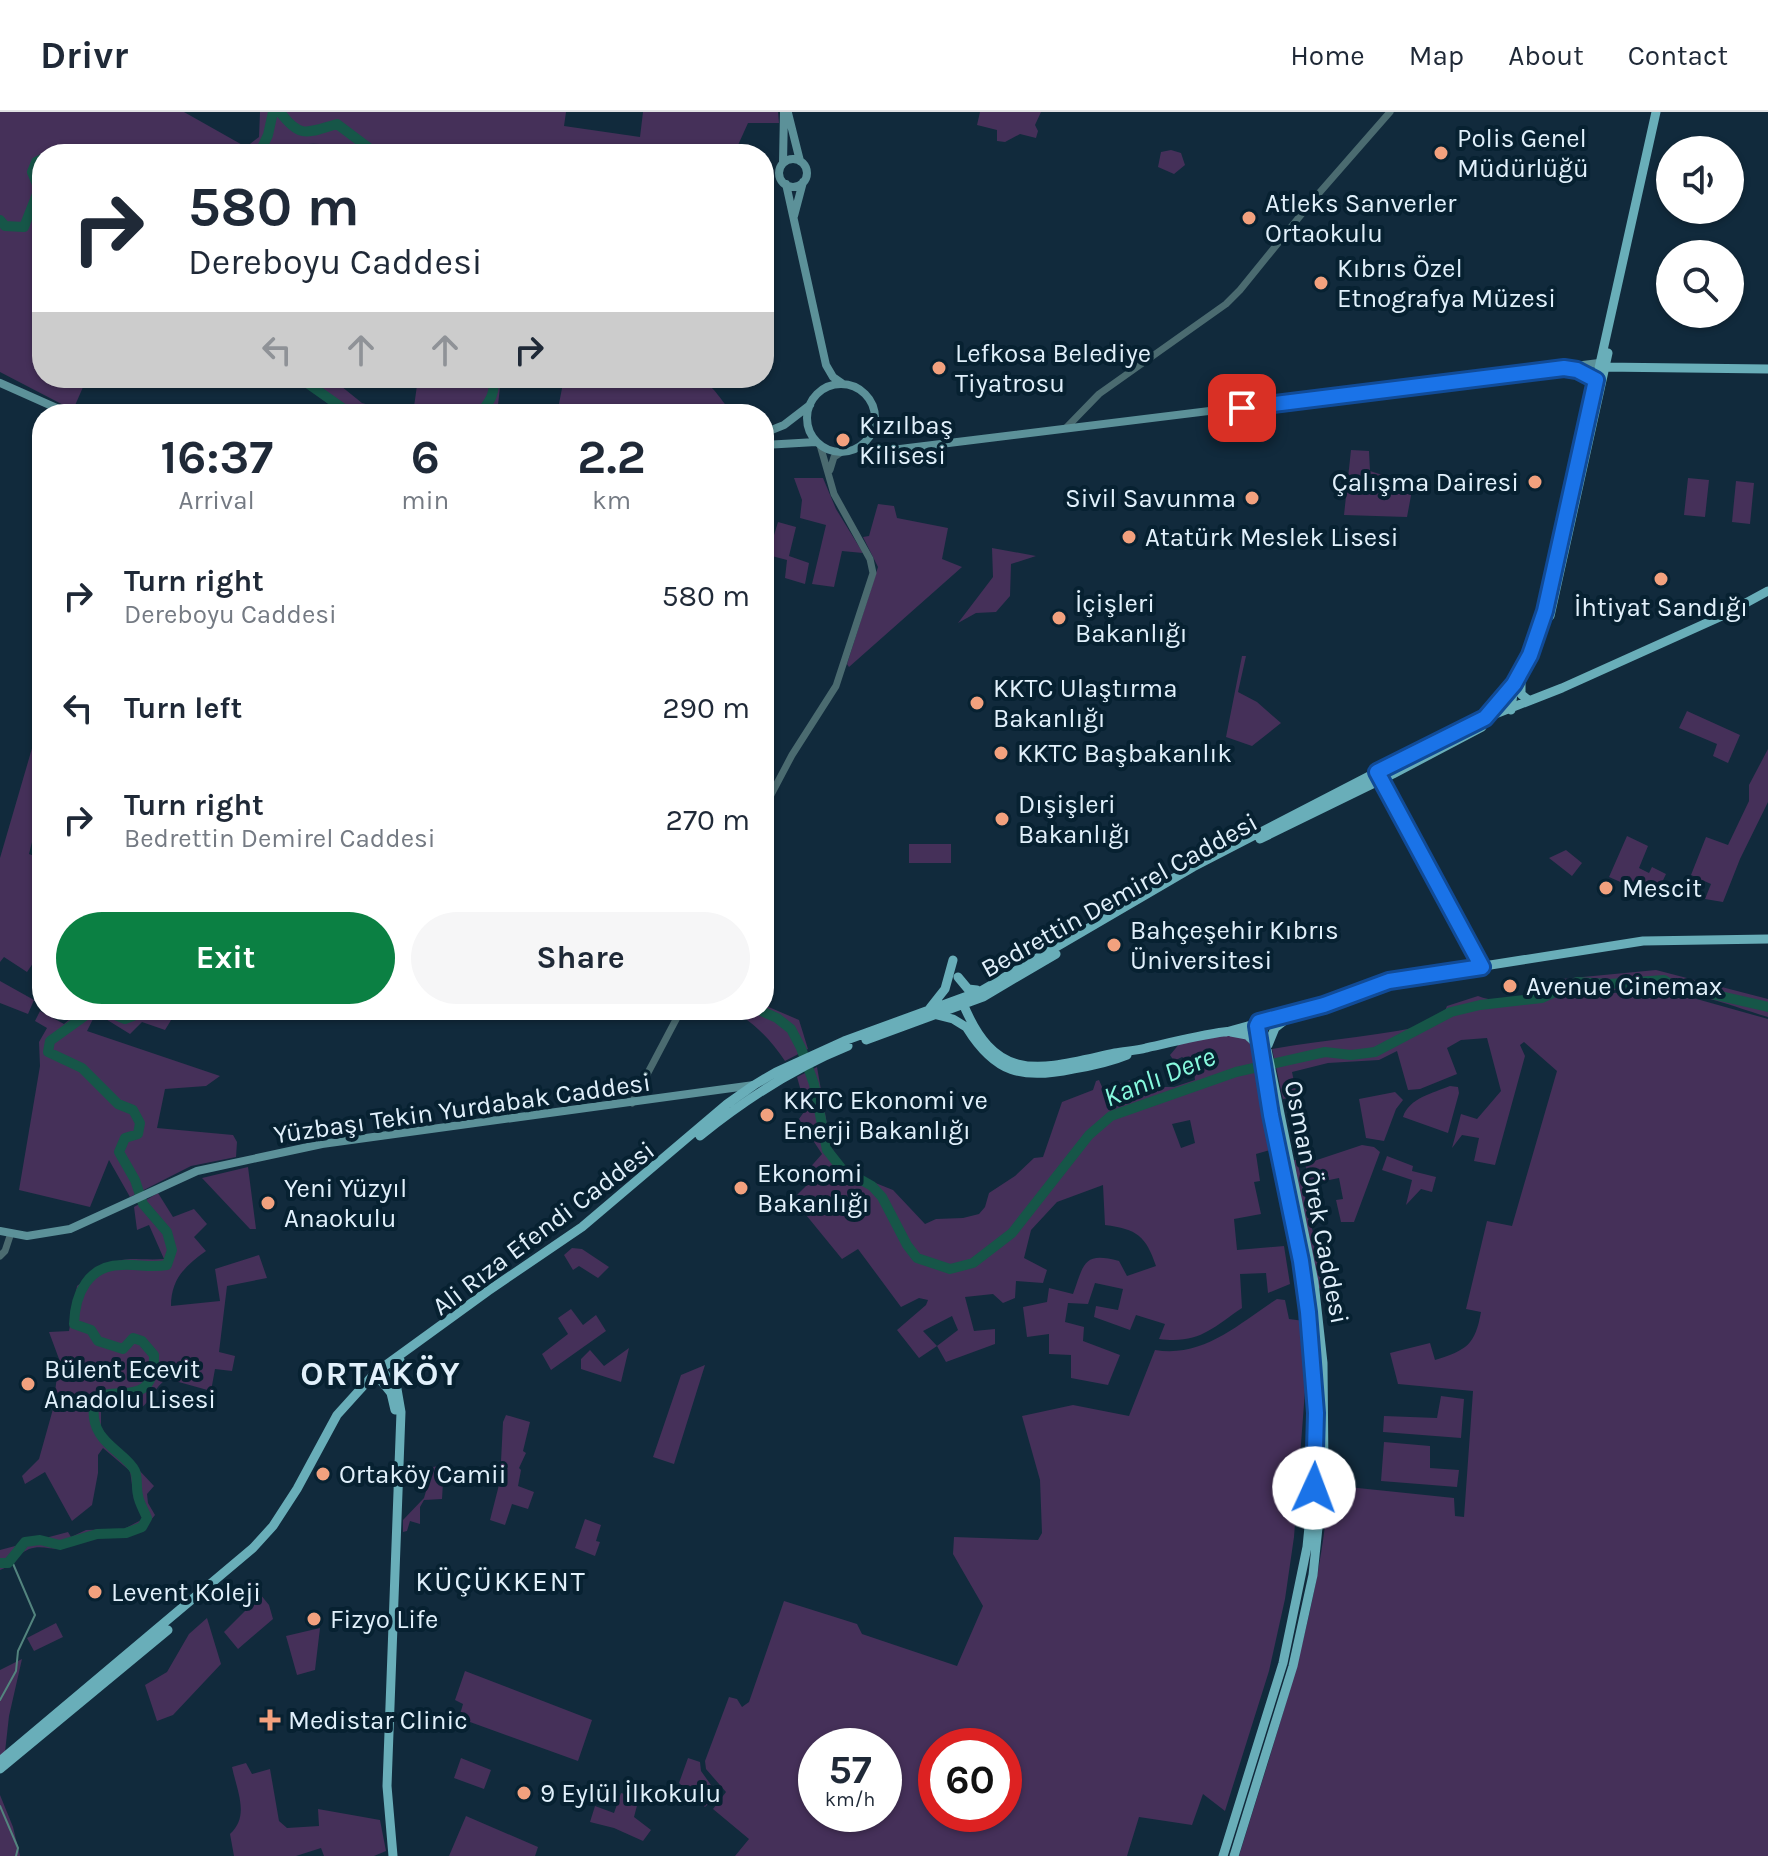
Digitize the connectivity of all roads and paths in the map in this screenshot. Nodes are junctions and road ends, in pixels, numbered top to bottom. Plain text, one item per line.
1 (786, 112) edge
2 (1390, 112) edge
3 (1656, 112) edge
4 (800, 161) junction
5 (783, 163) junction
6 (803, 182) junction
7 (786, 184) junction
8 (793, 219) junction
9 (1605, 350) junction
10 (1587, 364) junction
11 (826, 365) junction
12 (1618, 365) junction
13 (1601, 366) junction
14 (1574, 369) junction
15 (1768, 369) edge
16 (1599, 381) junction
17 (0, 383) edge
18 (843, 384) junction
19 (821, 391) junction
20 (47, 404) edge
21 (810, 405) junction
22 (1082, 411) junction
23 (876, 424) junction
24 (1081, 427) junction
25 (1066, 428) junction
26 (774, 429) edge
27 (818, 444) junction
28 (774, 445) edge
29 (861, 447) junction
30 (894, 448) junction
31 (840, 453) junction
32 (829, 472) junction
33 (1768, 591) edge
34 (1518, 683) junction
35 (1553, 692) junction
36 (1528, 700) junction
37 (1514, 709) junction
38 (1485, 718) junction
39 (1382, 776) junction
40 (774, 789) edge
41 (1768, 939) edge
42 (953, 960) dead end
43 (1482, 967) junction
44 (958, 977) dead end
45 (982, 994) junction
46 (959, 1002) junction
47 (1309, 1009) junction
48 (933, 1012) junction
49 (1289, 1017) junction
50 (676, 1020) edge
51 (968, 1025) junction
52 (1259, 1025) junction
53 (1226, 1032) junction
54 (1264, 1052) junction
55 (778, 1075) junction
56 (1268, 1076) junction
57 (754, 1085) junction
58 (709, 1093) junction
59 (632, 1103) junction
60 (729, 1107) junction
61 (0, 1231) edge
62 (11, 1233) junction
63 (0, 1256) edge
64 (400, 1360) junction
65 (380, 1373) junction
66 (395, 1384) junction
67 (399, 1433) junction
68 (0, 1761) edge
69 (0, 1769) edge
70 (393, 1856) edge
71 (1223, 1856) edge
72 (1234, 1856) edge

1 - 4 main road
1 - 5 main road
2 - 22 street
3 - 9 main road
4 - 5 main road
4 - 6 main road
5 - 7 main road
6 - 7 main road
6 - 8 main road
7 - 8 main road
8 - 11 main road
9 - 10 main road
9 - 12 main road
9 - 13 main road
10 - 13 main road
10 - 14 main road
11 - 18 main road
11 - 19 main road
12 - 13 main road
12 - 15 main road
12 - 16 main road
13 - 14 main road
13 - 16 main road
14 - 16 main road
14 - 24 main road
16 - 34 main road
17 - 20 main road
18 - 19 main road
18 - 23 main road
19 - 21 main road
21 - 26 main road
21 - 27 main road
22 - 24 street
22 - 25 street
23 - 29 main road
23 - 30 main road
24 - 25 main road
25 - 30 main road
27 - 28 main road
27 - 31 main road
27 - 32 street
29 - 30 main road
29 - 31 main road
31 - 32 street
32 - 40 street
33 - 35 main road, Bedrettin Demirel Caddesi
34 - 36 main road
34 - 37 main road
34 - 38 main road
35 - 36 main road, Bedrettin Demirel Caddesi
35 - 37 main road, Bedrettin Demirel Caddesi
36 - 37 main road, Bedrettin Demirel Caddesi
37 - 38 main road, Bedrettin Demirel Caddesi
37 - 39 main road, Bedrettin Demirel Caddesi
38 - 39 main road, Bedrettin Demirel Caddesi
39 - 43 street
39 - 45 main road, Bedrettin Demirel Caddesi
41 - 43 main road
42 - 48 main road
43 - 47 main road
44 - 45 main road
45 - 46 main road, Bedrettin Demirel Caddesi
45 - 51 main road
46 - 48 main road, Bedrettin Demirel Caddesi
46 - 51 main road
47 - 49 main road
47 - 52 main road
48 - 51 main road
48 - 55 main road, Bedrettin Demirel Caddesi
49 - 52 main road
49 - 54 main road
50 - 59 street
51 - 53 main road
52 - 53 main road
52 - 54 main road, Osman Örek Caddesi
53 - 54 main road
54 - 56 main road, Osman Örek Caddesi
55 - 57 main road
55 - 60 main road
56 - 71 main road, Osman Örek Caddesi
56 - 72 main road, Osman Örek Caddesi
57 - 58 main road, Yüzbaşı Tekin Yurdabak Caddesi
57 - 60 main road
58 - 59 main road, Yüzbaşı Tekin Yurdabak Caddesi
58 - 60 main road
59 - 62 main road, Yüzbaşı Tekin Yurdabak Caddesi
60 - 64 main road, Ali Rıza Efendi Caddesi
60 - 65 main road, Ali Rıza Efendi Caddesi
61 - 62 main road, Yüzbaşı Tekin Yurdabak Caddesi
62 - 63 street
64 - 65 main road, Ali Rıza Efendi Caddesi
64 - 66 main road
65 - 66 main road
65 - 67 main road
65 - 68 main road, Ali Rıza Efendi Caddesi
65 - 69 main road
66 - 67 main road
67 - 70 main road

